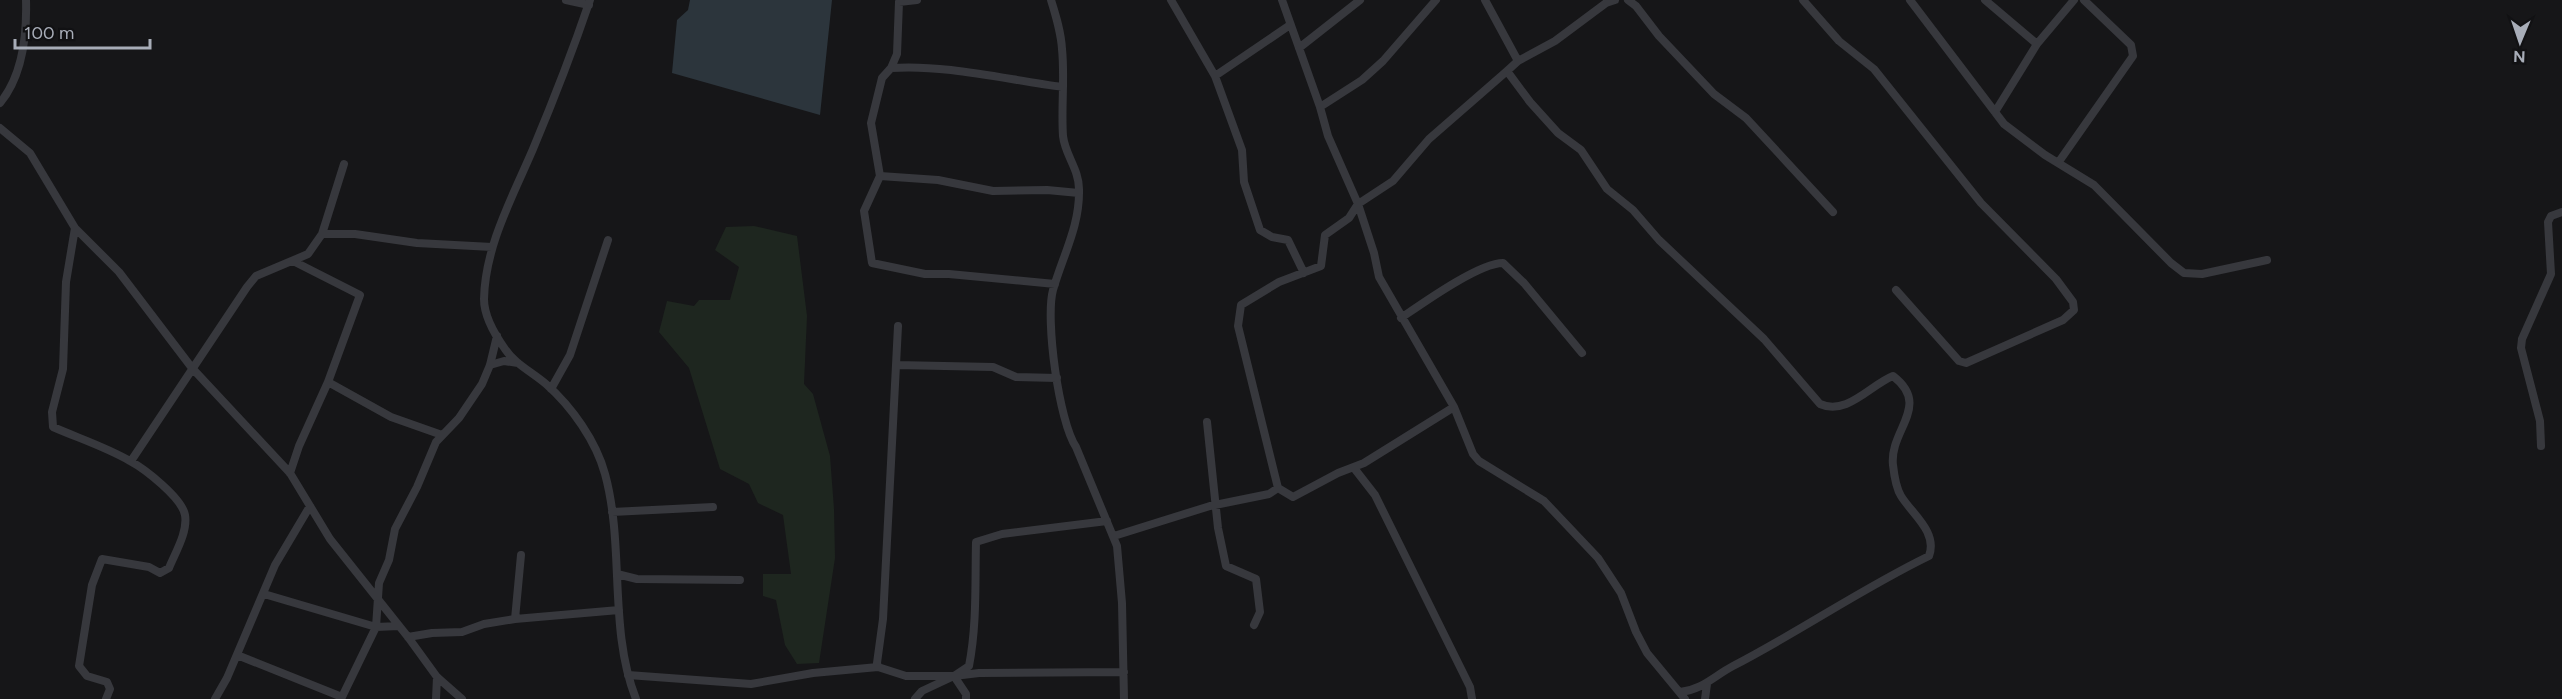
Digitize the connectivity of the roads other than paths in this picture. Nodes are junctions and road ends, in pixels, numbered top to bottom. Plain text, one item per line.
1 (26, 0) edge
2 (566, 0) edge
3 (917, 0) edge
4 (1051, 0) edge
5 (1171, 0) edge
6 (1282, 0) edge
7 (1360, 0) edge
8 (1436, 0) edge
9 (1485, 0) edge
10 (1615, 0) edge
11 (1628, 0) edge
12 (1803, 0) edge
13 (1910, 0) edge
14 (1985, 0) edge
15 (2074, 0) edge
16 (2084, 0) edge
17 (1604, 2) edge
18 (590, 3) edge
19 (1290, 25) junction
20 (2037, 44) junction
21 (1299, 48) junction
22 (1518, 61) junction
23 (891, 68) junction
24 (1507, 71) junction
25 (1215, 76) junction
26 (1063, 87) junction
27 (0, 103) edge
28 (1320, 107) junction
29 (1995, 112) junction
30 (0, 128) edge
31 (2058, 163) junction
32 (344, 164) dead end
33 (880, 176) junction
34 (1079, 193) junction
35 (1358, 204) junction
36 (1833, 212) dead end
37 (2562, 212) edge
38 (75, 228) junction
39 (322, 234) junction
40 (608, 240) dead end
41 (492, 247) junction
42 (2267, 260) dead end
43 (293, 261) junction
44 (1304, 273) junction
45 (1056, 284) junction
46 (1896, 290) dead end
47 (1401, 318) junction
48 (898, 326) dead end
49 (497, 336) junction
50 (1582, 353) dead end
51 (518, 363) junction
52 (490, 365) junction
53 (896, 365) junction
54 (192, 368) junction
55 (1058, 378) junction
56 (328, 382) junction
57 (551, 389) junction
58 (1454, 407) junction
59 (1207, 422) dead end
60 (442, 435) junction
61 (2541, 446) dead end
62 (131, 461) junction
63 (1354, 468) junction
64 (290, 473) junction
65 (1278, 488) junction
66 (1217, 505) junction
67 (310, 506) junction
68 (713, 507) dead end
69 (612, 512) junction
70 (1107, 520) junction
71 (1114, 536) junction
72 (521, 555) dead end
73 (617, 574) junction
74 (740, 580) dead end
75 (264, 594) junction
76 (379, 601) junction
77 (619, 610) junction
78 (514, 619) junction
79 (1254, 625) dead end
80 (399, 626) junction
81 (376, 627) junction
82 (408, 637) junction
83 (237, 655) junction
84 (878, 667) junction
85 (1124, 672) junction
86 (628, 675) junction
87 (954, 676) junction
88 (437, 677) junction
89 (1707, 684) junction
90 (1683, 696) edge
91 (342, 698) edge
92 (633, 698) edge
93 (106, 699) edge
94 (215, 699) edge
95 (436, 699) edge
96 (462, 699) edge
97 (915, 699) edge
98 (966, 699) edge
99 (1124, 699) edge
100 (1472, 699) edge
101 (1705, 699) edge

1 - 27 street
2 - 18 street
3 - 23 street
4 - 26 street
5 - 25 street
6 - 19 street
7 - 21 street
8 - 28 street
9 - 22 street
10 - 17 street
11 - 36 street
12 - 46 street
13 - 29 street
14 - 20 street
15 - 20 street
16 - 31 street
17 - 22 street
18 - 41 street
19 - 21 street
19 - 25 street
20 - 29 street
21 - 28 street
22 - 24 street
23 - 26 street
23 - 33 street
24 - 35 street
24 - 89 street
25 - 44 street
26 - 34 street
28 - 35 street
29 - 31 street
30 - 38 street
31 - 42 street
32 - 39 street
33 - 34 street
33 - 45 street
34 - 45 street
35 - 44 street
35 - 47 street
37 - 61 street
38 - 54 street
38 - 62 street
39 - 41 street
39 - 43 street
40 - 57 street
41 - 49 street
43 - 54 street
43 - 56 street
44 - 65 street
45 - 55 street
47 - 50 street
47 - 58 street
48 - 53 street
49 - 51 street
49 - 52 street
51 - 52 street
51 - 57 street
52 - 60 street
53 - 55 street
53 - 84 street
54 - 62 street
54 - 64 street
55 - 70 street
56 - 60 street
56 - 64 street
57 - 69 street
58 - 63 street
58 - 90 street
59 - 66 street
60 - 76 street
62 - 93 street
63 - 65 street
63 - 100 street
64 - 67 street
65 - 66 street
66 - 71 street
66 - 79 street
67 - 75 street
67 - 76 street
68 - 69 street
69 - 73 street
70 - 71 street
70 - 87 street
71 - 85 street
72 - 78 street
73 - 74 street
73 - 77 street
75 - 81 street
75 - 83 street
76 - 80 street
76 - 81 street
77 - 78 street
77 - 86 street
78 - 82 street
80 - 81 street
80 - 82 street
81 - 91 street
82 - 88 street
83 - 91 street
83 - 94 street
84 - 86 street
84 - 87 street
85 - 87 street
85 - 99 street
86 - 92 street
87 - 97 street
87 - 98 street
88 - 95 street
88 - 96 street
89 - 90 street
89 - 101 street

